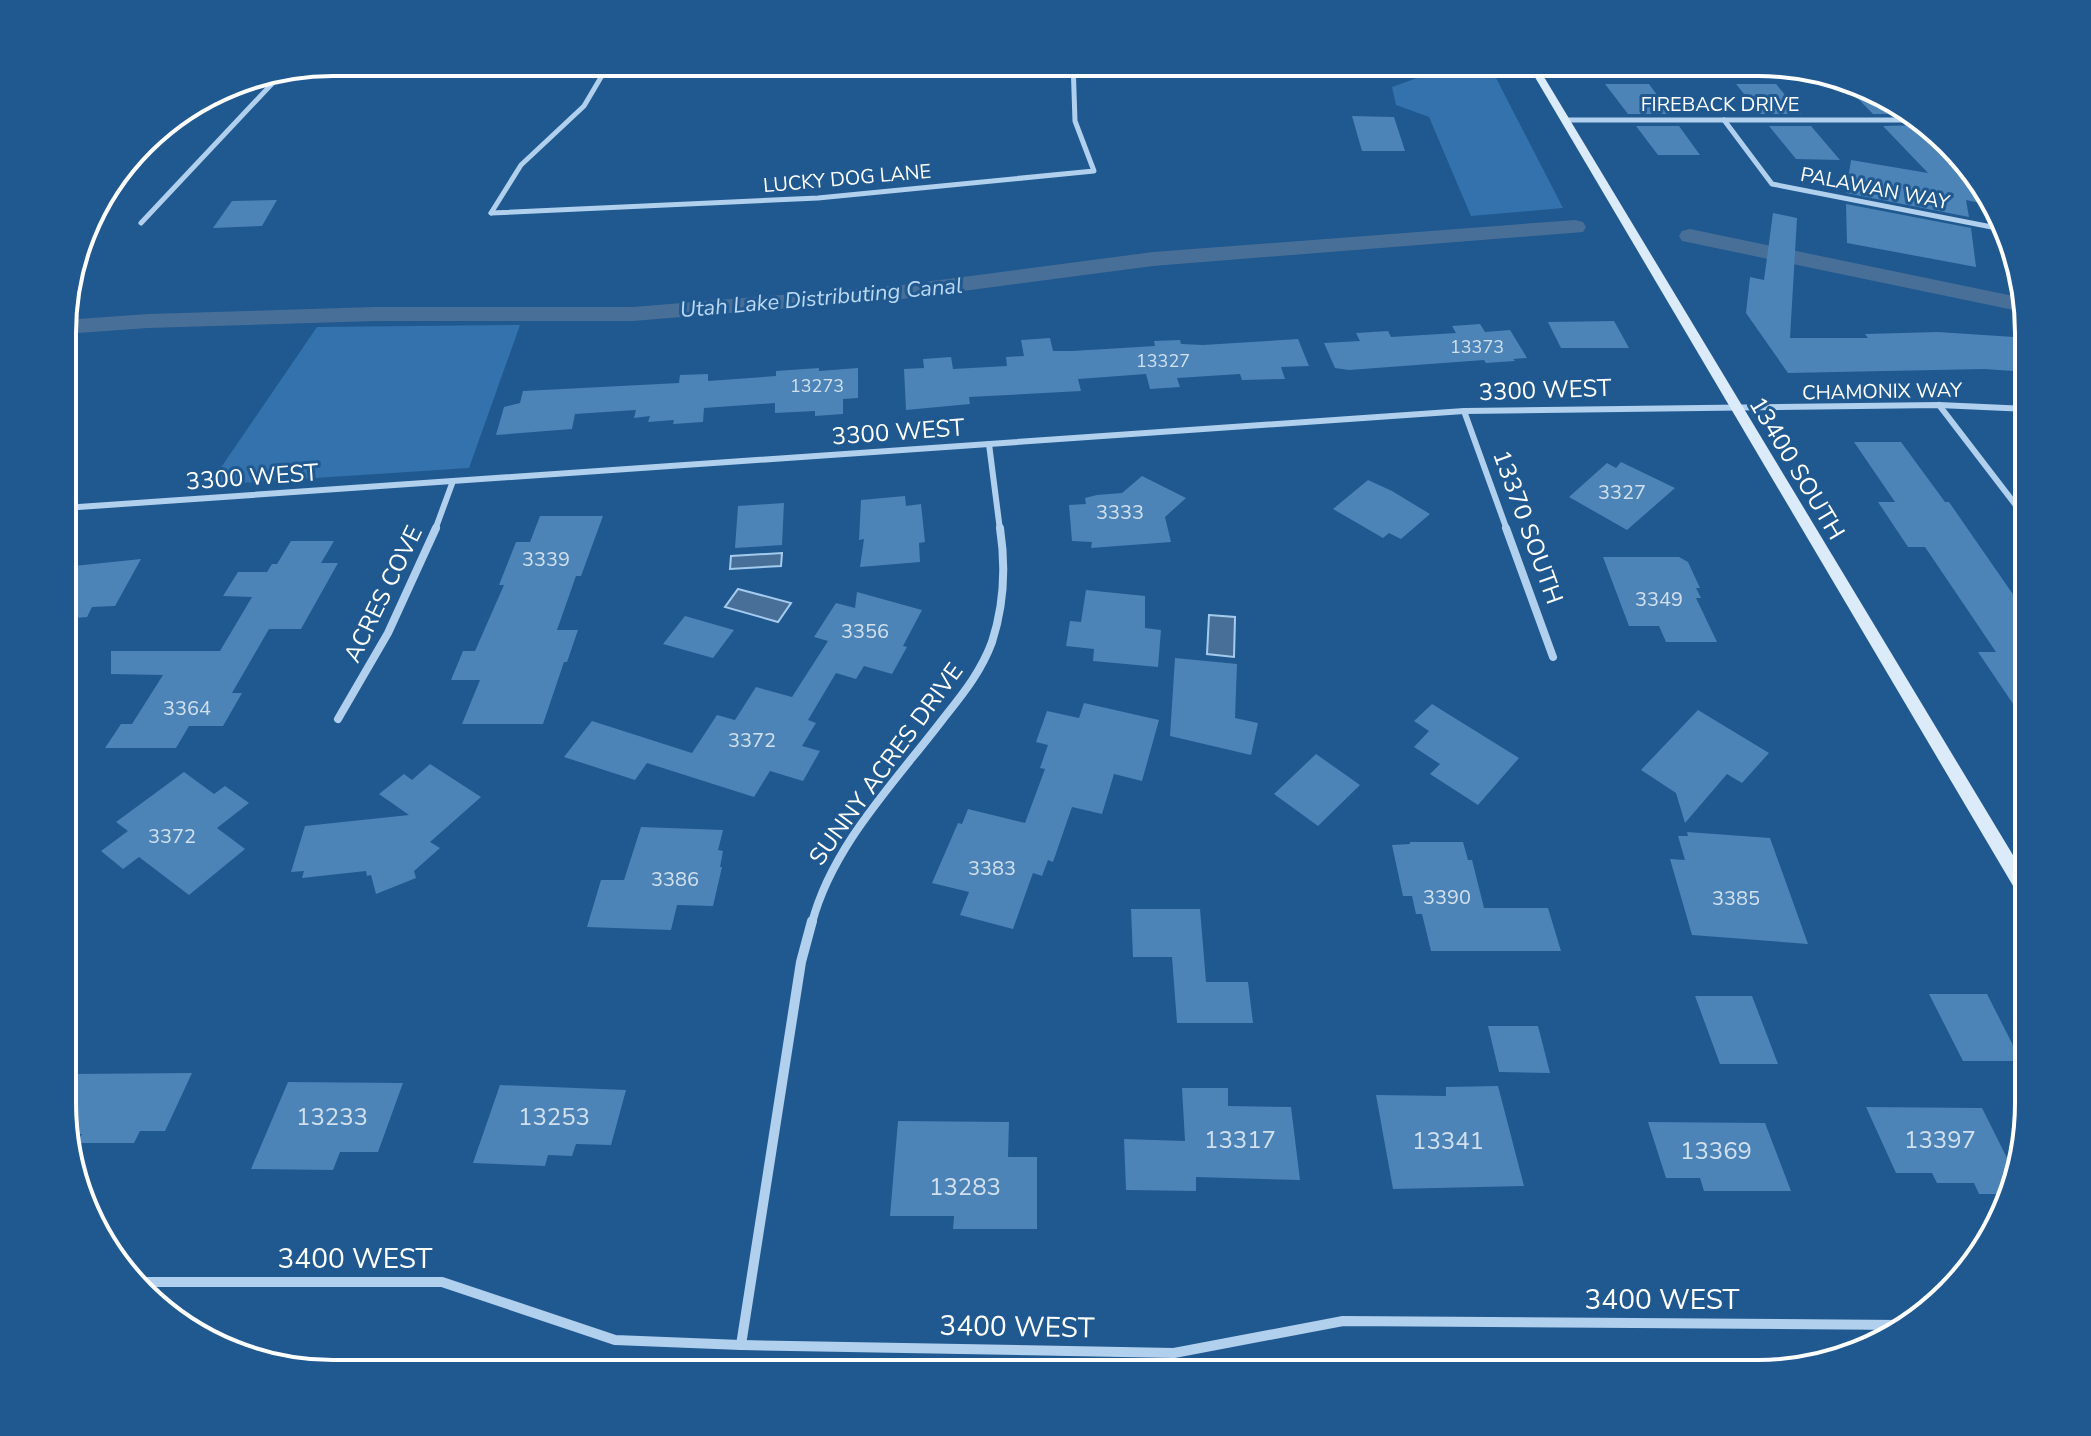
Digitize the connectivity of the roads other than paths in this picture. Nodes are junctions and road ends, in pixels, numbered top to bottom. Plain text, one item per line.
1 (602, 76) edge
2 (1073, 77) edge
3 (1539, 77) edge
4 (272, 84) edge
5 (1564, 120) junction
6 (1724, 120) junction
7 (1902, 120) edge
8 (141, 223) dead end
9 (1991, 227) edge
10 (1939, 405) junction
11 (1735, 408) junction
12 (2014, 408) edge
13 (1464, 411) junction
14 (989, 444) junction
15 (453, 481) junction
16 (2014, 503) edge
17 (76, 507) edge
18 (1553, 657) dead end
19 (338, 719) dead end
20 (2014, 872) edge
21 (148, 1282) edge
22 (1889, 1325) edge
23 (741, 1345) junction

1 - 2 street, LUCKY DOG LANE
3 - 5 main road, 13400 SOUTH
4 - 8 street
5 - 6 street, FIREBACK DRIVE
5 - 11 main road, 13400 SOUTH
6 - 7 street, FIREBACK DRIVE
6 - 9 street, PALAWAN WAY
10 - 11 street, CHAMONIX WAY
10 - 12 street, CHAMONIX WAY
10 - 16 street
11 - 13 street, 3300 WEST
11 - 20 main road, 13400 SOUTH
13 - 14 street, 3300 WEST
13 - 18 street, 13370 SOUTH
14 - 15 street, 3300 WEST
14 - 23 street, SUNNY ACRES DRIVE
15 - 17 street, 3300 WEST
15 - 19 street, ACRES COVE
21 - 23 street, 3400 WEST
22 - 23 street, 3400 WEST

